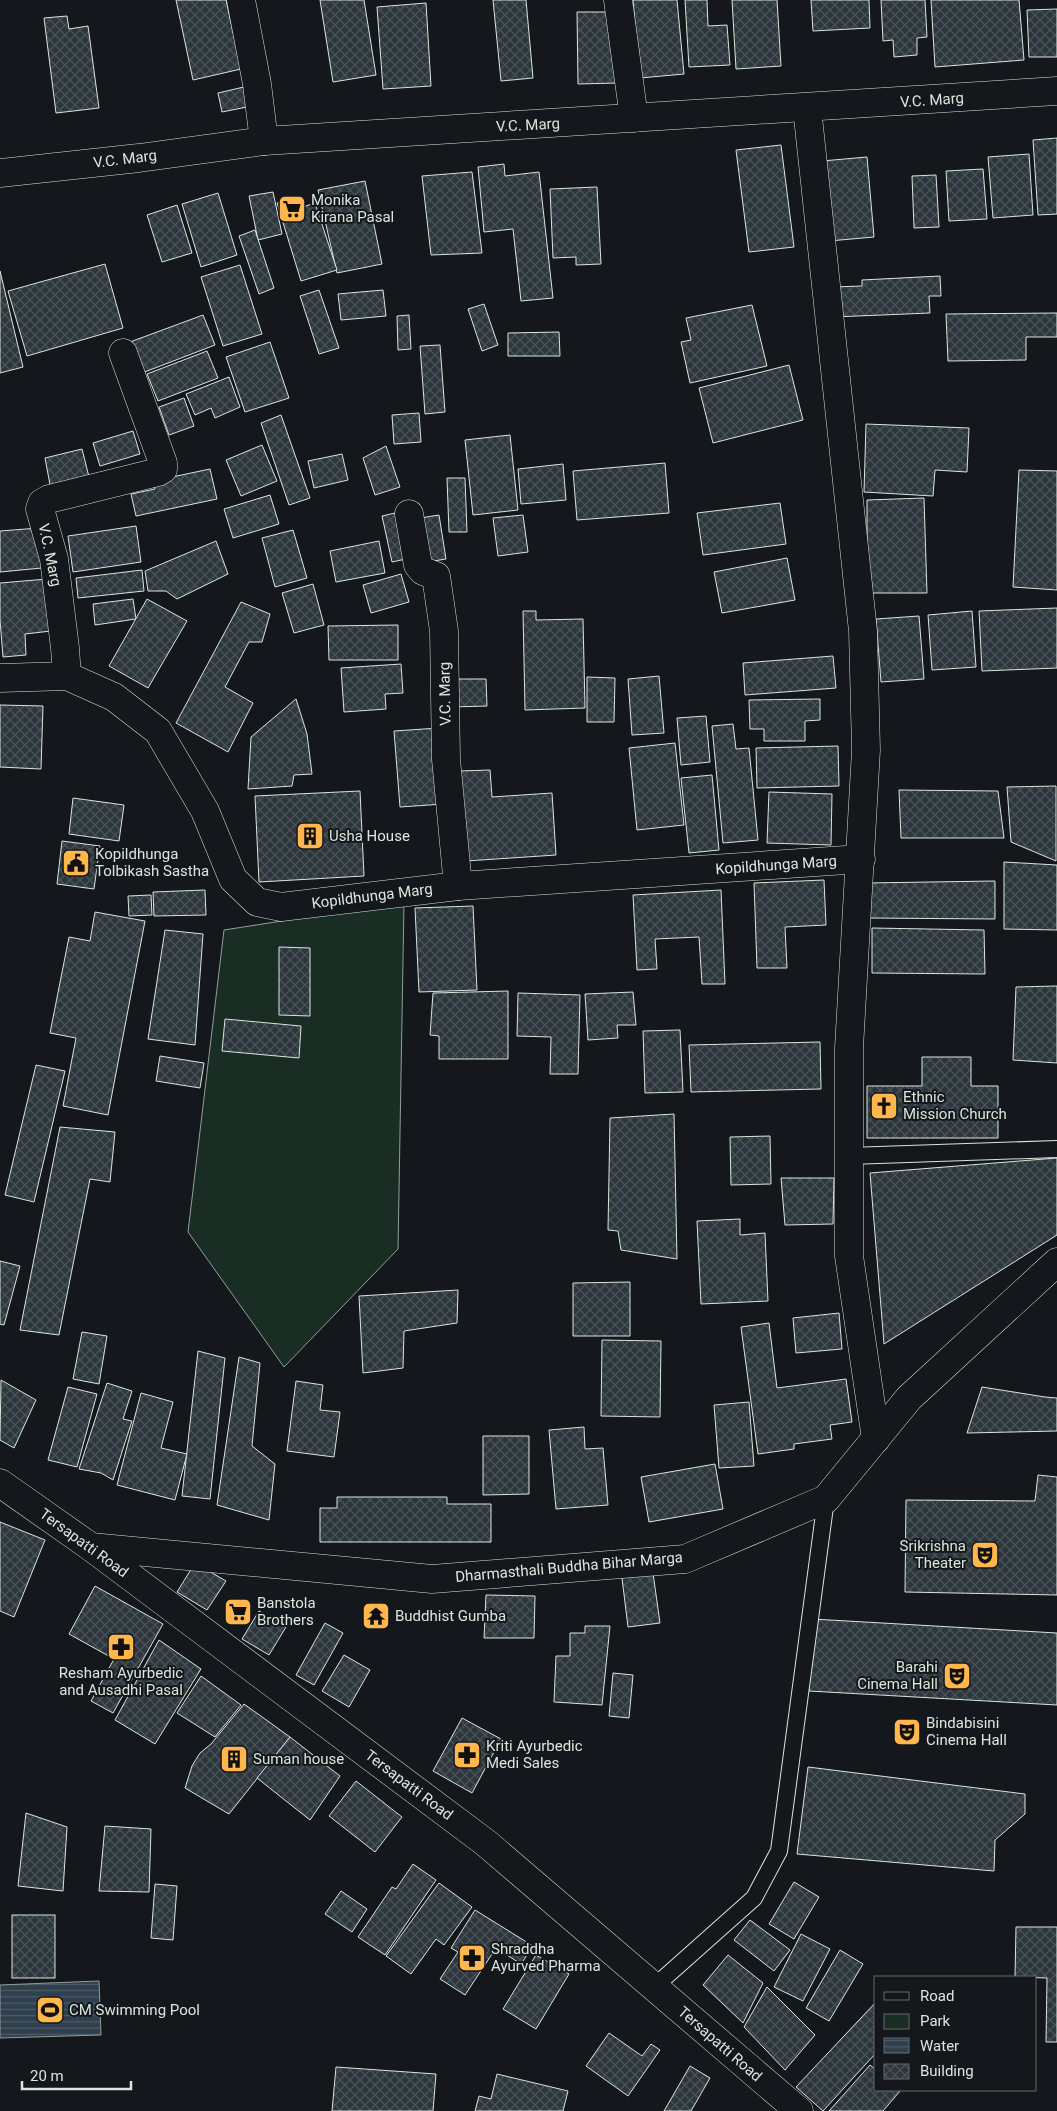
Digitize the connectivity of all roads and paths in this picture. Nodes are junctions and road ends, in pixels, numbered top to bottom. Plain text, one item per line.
1 (241, 0) edge
2 (618, 0) edge
3 (1057, 91) edge
4 (807, 108) junction
5 (634, 118) junction
6 (264, 141) junction
7 (0, 173) edge
8 (123, 353) dead end
9 (409, 514) dead end
10 (66, 676) junction
11 (0, 678) edge
12 (861, 859) junction
13 (458, 886) junction
14 (1057, 1150) edge
15 (849, 1156) junction
16 (1057, 1262) edge
17 (876, 1439) junction
18 (0, 1483) edge
19 (826, 1499) junction
20 (91, 1547) junction
21 (654, 1987) junction
22 (799, 2111) edge

1 - 6 street
2 - 5 street
3 - 4 street, V.C. Marg
4 - 5 street, V.C. Marg
4 - 12 street
5 - 6 street, V.C. Marg
6 - 7 street, V.C. Marg
8 - 10 street, V.C. Marg
9 - 13 street, V.C. Marg
10 - 11 street, Kopildhunga Marg
10 - 13 street, Kopildhunga Marg
12 - 13 street, Kopildhunga Marg
12 - 15 street
14 - 15 lane
15 - 17 street
16 - 17 street, Dharmasthali Buddha Bihar Marga
17 - 19 street, Dharmasthali Buddha Bihar Marga
18 - 20 street, Tersapatti Road
19 - 20 street, Dharmasthali Buddha Bihar Marga
19 - 21 lane
20 - 21 street, Tersapatti Road
21 - 22 street, Tersapatti Road

